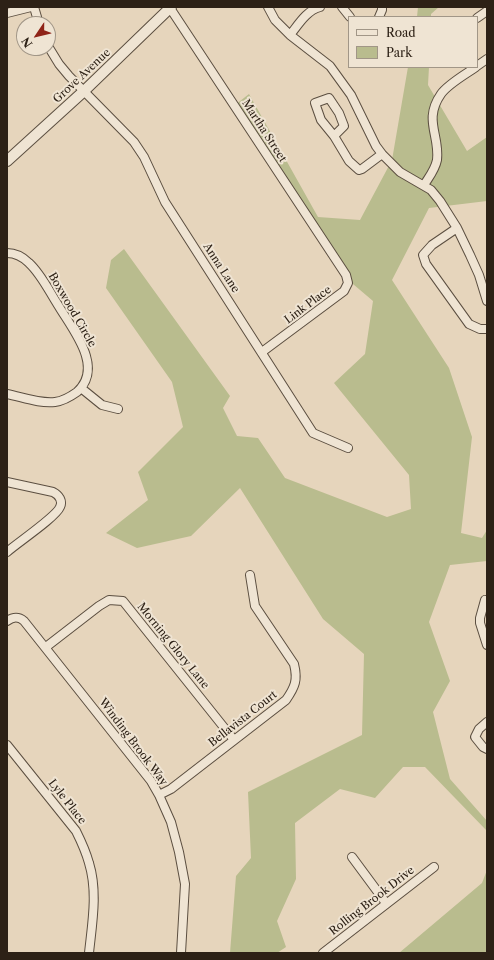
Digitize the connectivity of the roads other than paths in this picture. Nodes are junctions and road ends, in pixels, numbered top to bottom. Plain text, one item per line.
1 (31, 7) edge
2 (171, 7) edge
3 (268, 7) edge
4 (320, 7) edge
5 (342, 7) edge
6 (487, 11) edge
7 (7, 13) edge
8 (349, 16) edge
9 (478, 17) edge
10 (290, 35) junction
11 (54, 56) edge
12 (487, 59) edge
13 (478, 65) edge
14 (474, 68) edge
15 (84, 91) junction
16 (334, 136) dead end
17 (382, 154) junction
18 (7, 161) edge
19 (424, 185) junction
20 (457, 228) junction
21 (7, 253) edge
22 (340, 266) joint
23 (487, 301) edge
24 (487, 329) edge
25 (262, 352) junction
26 (81, 388) junction
27 (7, 394) edge
28 (118, 409) dead end
29 (348, 448) dead end
30 (7, 482) edge
31 (7, 552) edge
32 (250, 575) dead end
33 (487, 601) edge
34 (7, 621) edge
35 (487, 645) edge
36 (46, 647) junction
37 (487, 722) edge
38 (234, 740) junction
39 (7, 744) edge
40 (487, 749) edge
41 (159, 795) junction
42 (352, 857) dead end
43 (434, 867) dead end
44 (386, 903) junction
45 (89, 953) edge
46 (181, 953) edge
47 (323, 953) edge

1 - 7 street
2 - 15 street, Grove Avenue
2 - 22 street, Martha Street
3 - 10 street
4 - 10 street
5 - 8 street
6 - 9 street
10 - 17 street
11 - 15 street, Anna Lane
12 - 13 street
14 - 19 street
15 - 18 street, Grove Avenue
15 - 25 street, Anna Lane
16 - 17 street
17 - 19 street
19 - 20 street
20 - 23 street
20 - 24 street
21 - 26 street, Boxwood Circle
22 - 25 street, Link Place
25 - 29 street, Anna Lane
26 - 27 street
26 - 28 street
30 - 31 street
32 - 38 street, Bellavista Court
33 - 35 street
34 - 36 street, Winding Brook Way
36 - 38 street, Morning Glory Lane
36 - 41 street, Winding Brook Way
37 - 40 street
38 - 41 street, Bellavista Court
39 - 45 street, Lyle Place
41 - 46 street, Winding Brook Way
42 - 44 street
43 - 44 street, Rolling Brook Drive
44 - 47 street, Rolling Brook Drive

